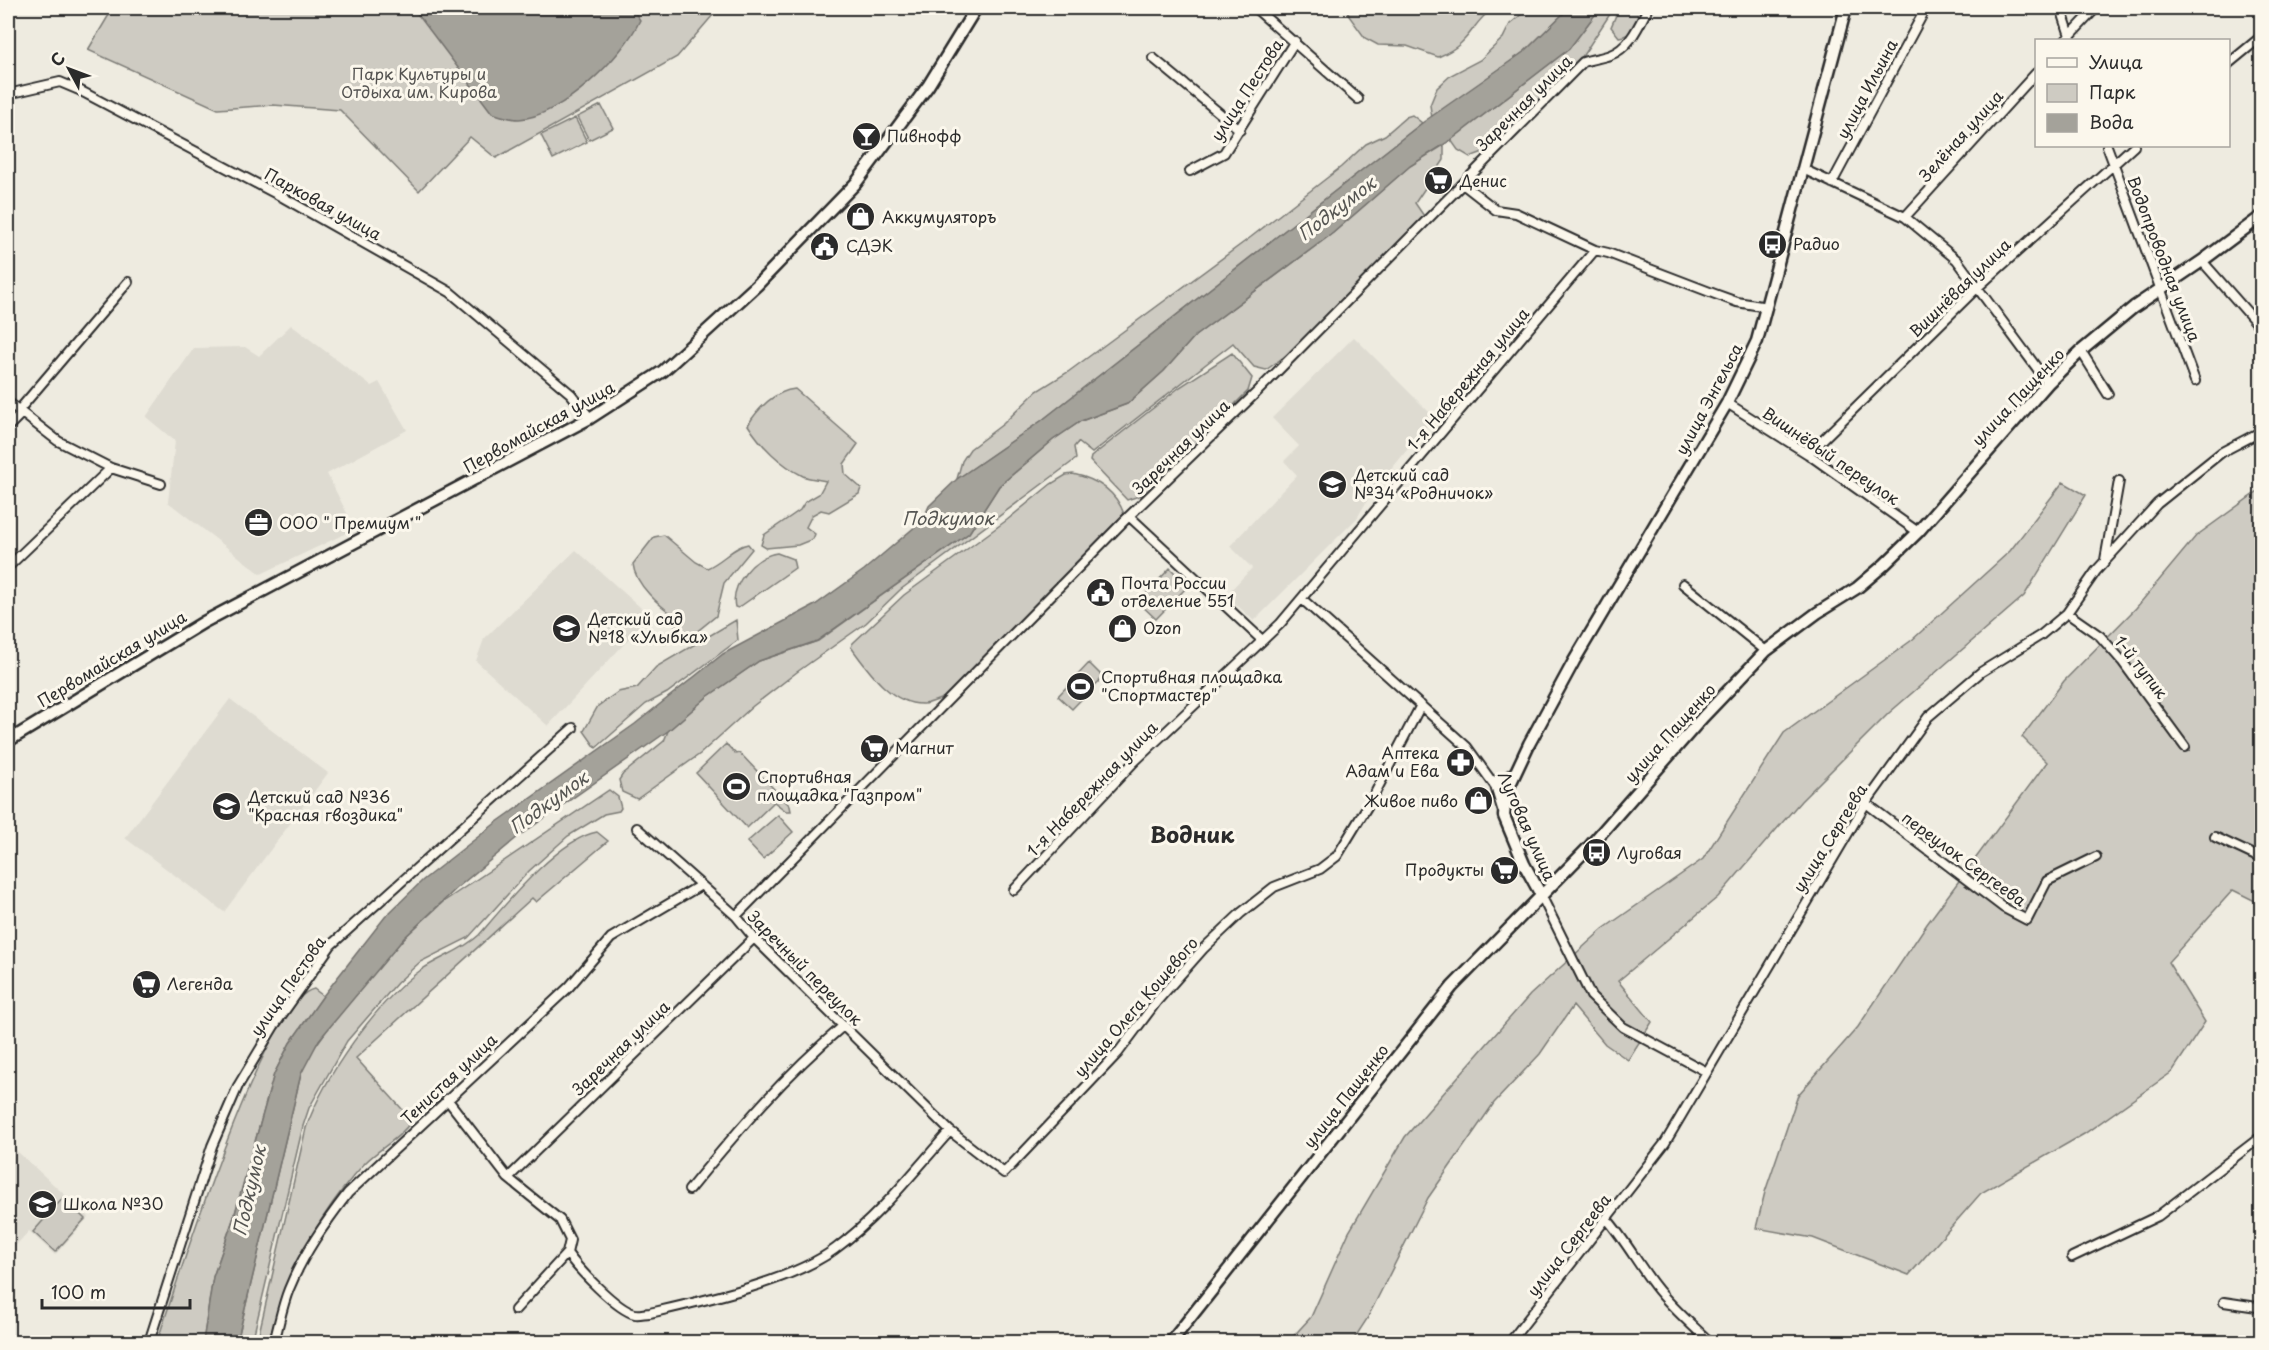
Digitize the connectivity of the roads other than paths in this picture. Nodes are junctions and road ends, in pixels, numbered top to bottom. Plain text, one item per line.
1 (976, 8) edge
2 (1256, 8) edge
3 (1648, 8) edge
4 (1846, 8) edge
5 (1926, 8) edge
6 (2061, 8) edge
7 (2096, 8) edge
8 (2262, 36) edge
9 (2069, 39) edge
10 (1295, 41) junction
11 (1153, 58) dead end
12 (2230, 63) edge
13 (2035, 75) edge
14 (8, 94) edge
15 (1358, 99) dead end
16 (1240, 130) junction
17 (2107, 147) edge
18 (2133, 147) edge
19 (2113, 164) junction
20 (1805, 170) junction
21 (1190, 171) dead end
22 (1832, 183) junction
23 (1464, 185) junction
24 (2262, 216) edge
25 (1905, 217) junction
26 (1595, 250) junction
27 (2202, 261) junction
28 (128, 282) dead end
29 (1978, 287) junction
30 (2162, 287) junction
31 (1767, 307) junction
32 (2262, 329) edge
33 (2081, 351) junction
34 (2195, 381) dead end
35 (2048, 383) junction
36 (2108, 394) dead end
37 (8, 402) edge
38 (1727, 403) junction
39 (20, 412) junction
40 (590, 418) junction
41 (8, 427) edge
42 (2262, 431) edge
43 (1808, 454) junction
44 (111, 468) junction
45 (2119, 481) dead end
46 (161, 484) dead end
47 (1129, 516) junction
48 (1918, 532) junction
49 (2105, 561) junction
50 (8, 567) edge
51 (1683, 584) dead end
52 (1302, 599) junction
53 (2067, 613) junction
54 (1262, 640) junction
55 (1766, 651) junction
56 (1421, 705) junction
57 (573, 728) dead end
58 (8, 741) edge
59 (2185, 747) dead end
60 (1515, 770) junction
61 (1492, 780) junction
62 (1866, 803) junction
63 (1503, 811) junction
64 (637, 828) dead end
65 (2215, 837) dead end
66 (2096, 857) dead end
67 (2262, 859) edge
68 (701, 885) junction
69 (1014, 890) dead end
70 (1541, 895) junction
71 (736, 916) junction
72 (754, 938) junction
73 (843, 1026) junction
74 (1705, 1071) junction
75 (447, 1099) junction
76 (950, 1131) junction
77 (2262, 1136) edge
78 (508, 1178) junction
79 (688, 1190) dead end
80 (1607, 1218) junction
81 (567, 1253) junction
82 (2072, 1257) dead end
83 (2224, 1302) dead end
84 (2262, 1304) edge
85 (515, 1310) dead end
86 (1708, 1340) edge
87 (149, 1342) edge
88 (274, 1342) edge
89 (1171, 1342) edge
90 (1510, 1342) edge

1 - 40 street, Первомайская улица
2 - 10 street
3 - 23 street, Заречная улица
4 - 20 street, улица Энгельса
5 - 22 street, улица Ильина
6 - 9 street
7 - 9 street
8 - 12 street
10 - 15 street
10 - 16 street, улица Пестова
11 - 16 street
13 - 25 street, Зелёная улица
14 - 40 street, Парковая улица
16 - 21 street, улица Пестова
17 - 19 street, Водопроводная улица
18 - 19 street, Вишнёвая улица
19 - 29 street, Вишнёвая улица
19 - 30 street, Водопроводная улица
20 - 22 street
20 - 31 street, улица Энгельса
22 - 25 street
23 - 26 street
23 - 47 street, Заречная улица
24 - 27 street, улица Пащенко
25 - 29 street
26 - 31 street
26 - 52 street, 1-я Набережная улица
27 - 30 street, улица Пащенко
27 - 32 street
28 - 39 street
29 - 35 street
29 - 43 street, Вишнёвая улица
30 - 33 street, улица Пащенко
30 - 34 street, Водопроводная улица
31 - 38 street, улица Энгельса
33 - 35 street, улица Пащенко
33 - 36 street
35 - 48 street, улица Пащенко
37 - 39 street
38 - 43 street, Вишнёвый переулок
38 - 60 street, улица Энгельса
39 - 41 street
39 - 44 street
40 - 58 street, Первомайская улица
42 - 49 street, улица Сергеева
43 - 48 street, Вишнёвый переулок
44 - 46 street
44 - 50 street
45 - 49 street
47 - 54 street
47 - 71 street, Заречная улица
48 - 55 street, улица Пащенко
49 - 53 street, улица Сергеева
51 - 55 street
52 - 54 street, 1-я Набережная улица
52 - 56 street, Луговая улица
53 - 59 street, 1-й тупик
53 - 62 street, улица Сергеева
54 - 69 street, 1-я Набережная улица
55 - 70 street, улица Пащенко
56 - 61 street, Луговая улица
56 - 76 street, улица Олега Кошевого
57 - 87 street, улица Пестова
60 - 61 street
60 - 63 street, улица Энгельса
61 - 63 street, Луговая улица
62 - 66 street, переулок Сергеева
62 - 74 street, улица Сергеева
63 - 70 street, Луговая улица
64 - 68 street, Заречный переулок
65 - 67 street
68 - 71 street, Заречный переулок
68 - 75 street, Тенистая улица
70 - 74 street, Луговая улица
70 - 89 street, улица Пащенко
71 - 72 street, Заречный переулок
72 - 73 street, Заречный переулок
72 - 78 street, Заречная улица
73 - 76 street, Заречный переулок
73 - 79 street
74 - 80 street, улица Сергеева
75 - 78 street
75 - 88 street, Тенистая улица
76 - 81 street
77 - 82 street
78 - 81 street
80 - 86 street
80 - 90 street, улица Сергеева
81 - 85 street
83 - 84 street

